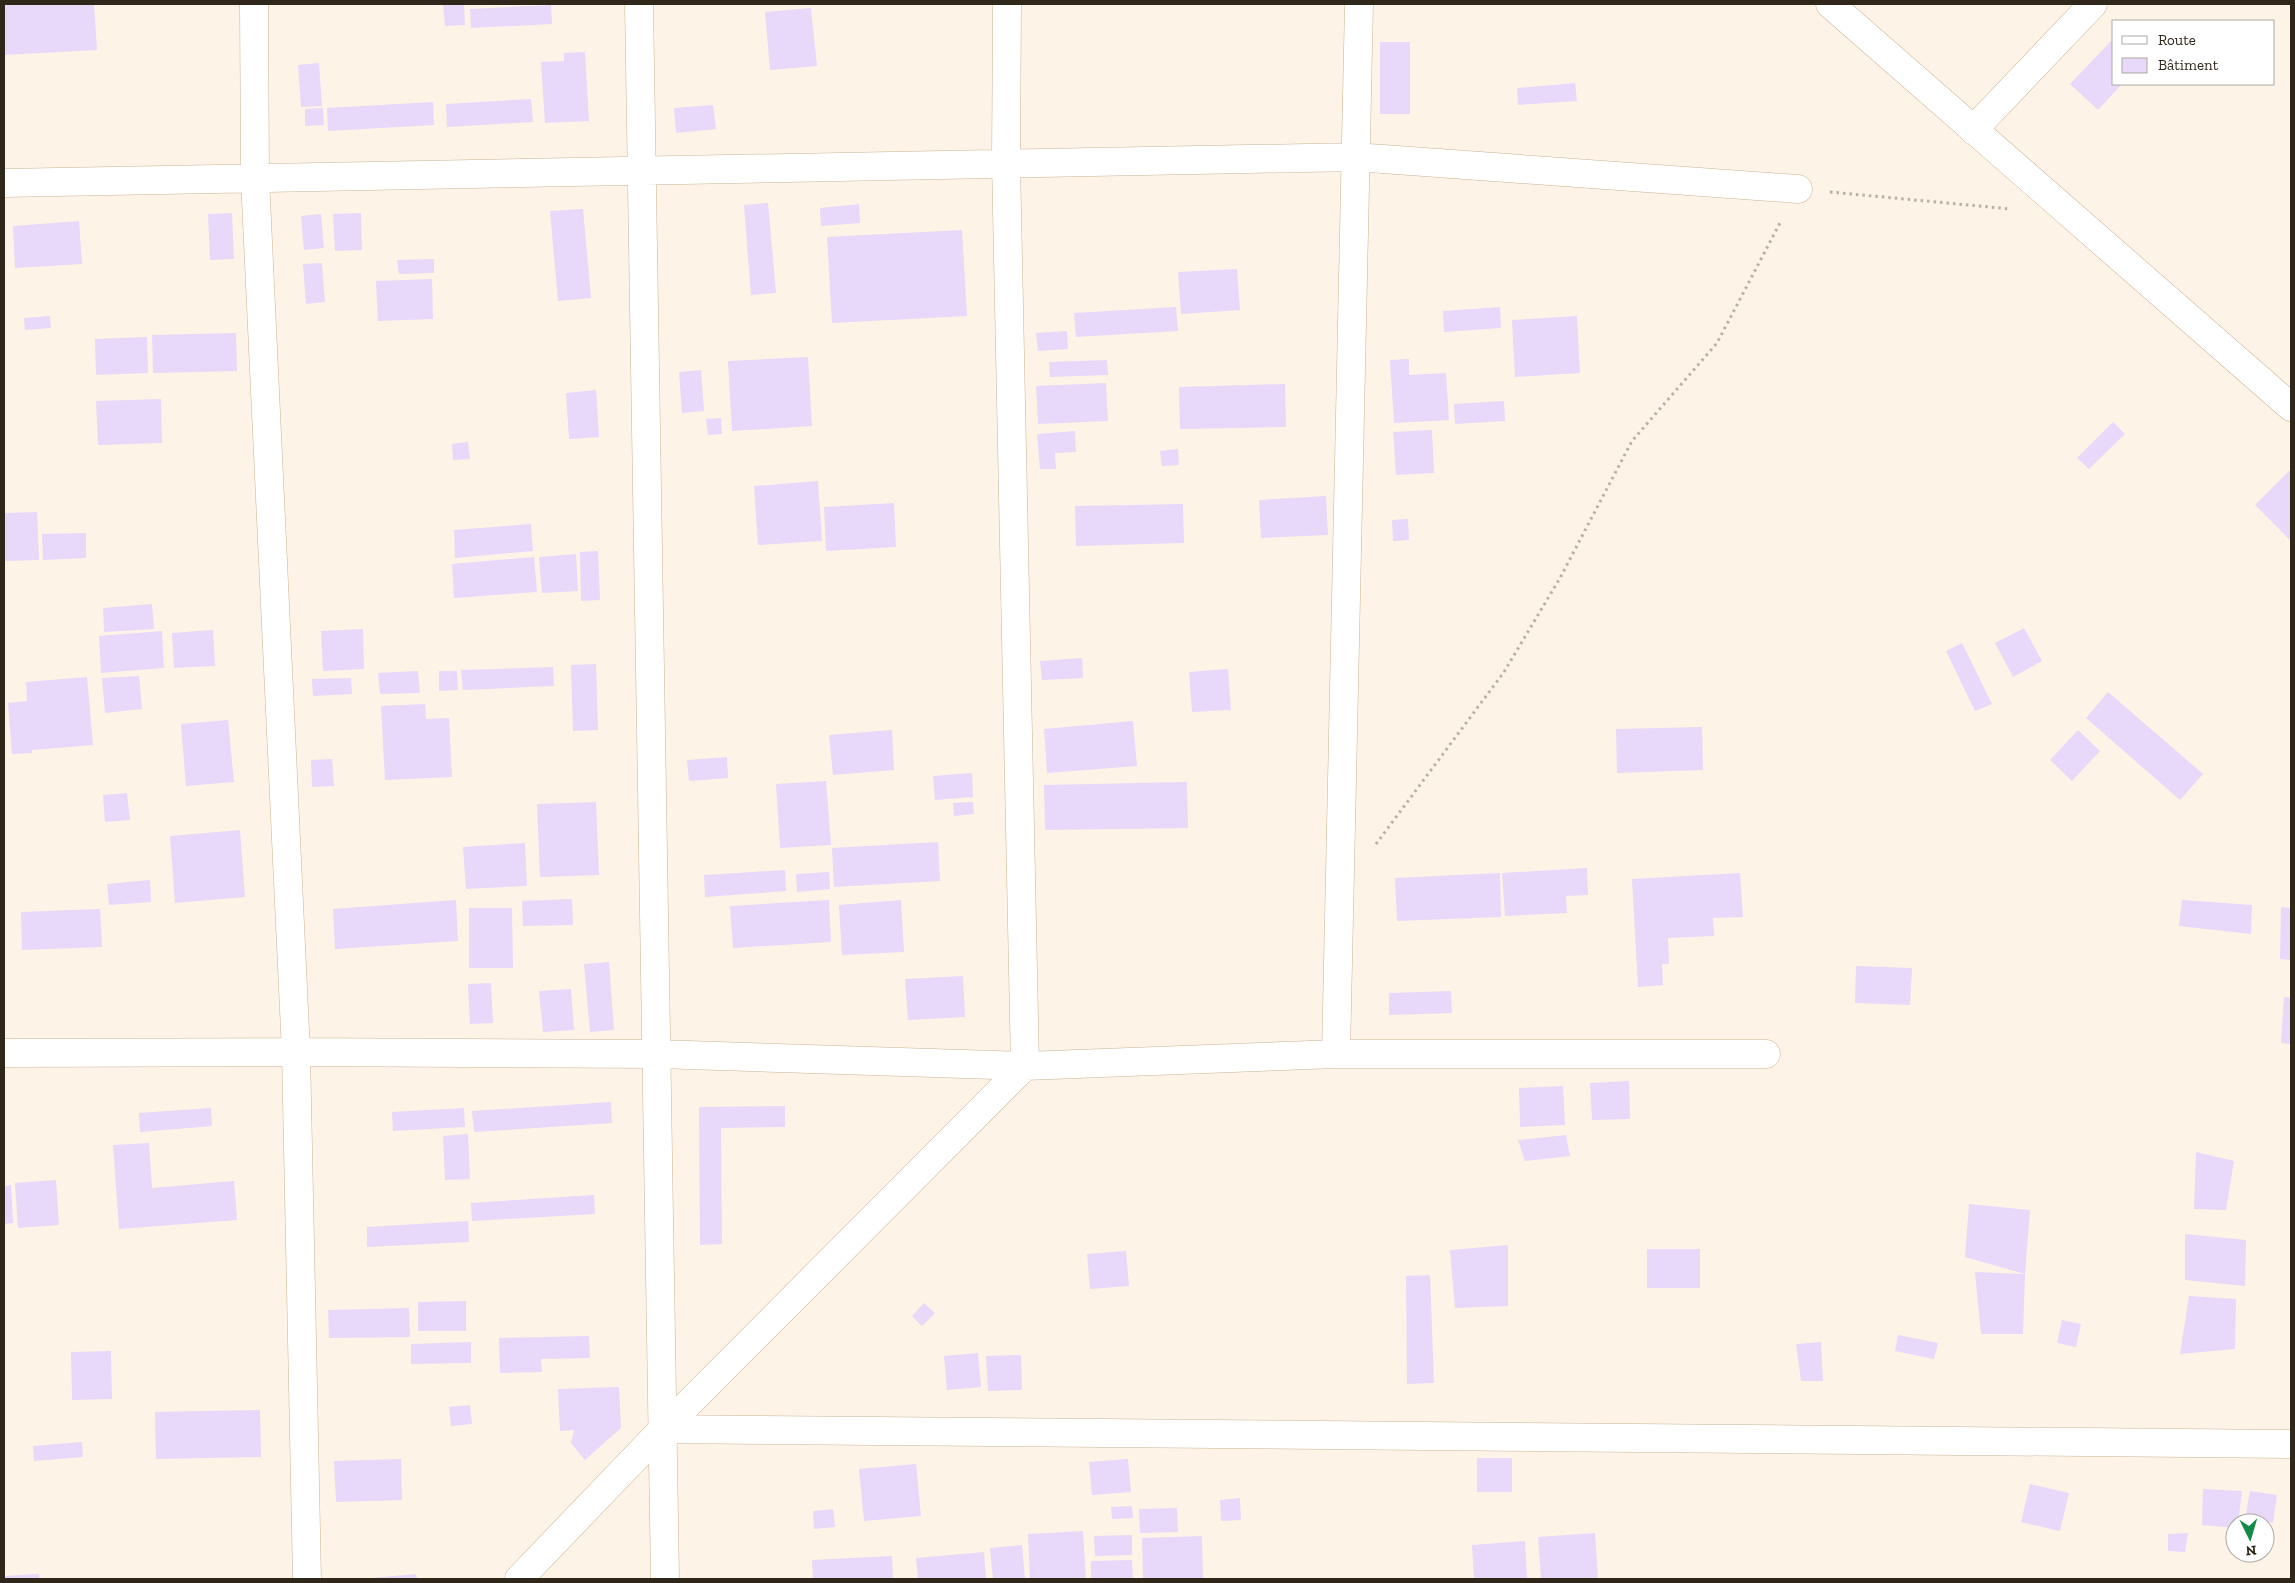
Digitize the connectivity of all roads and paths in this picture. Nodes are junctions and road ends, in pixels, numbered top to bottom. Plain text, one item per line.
1 (254, 4) edge
2 (639, 4) edge
3 (1007, 4) edge
4 (1358, 4) edge
5 (1830, 4) edge
6 (2093, 4) edge
7 (1973, 130) junction
8 (1355, 157) junction
9 (1006, 163) junction
10 (642, 170) junction
11 (256, 178) junction
12 (4, 183) edge
13 (1798, 189) junction
14 (2012, 209) dead end
15 (2291, 408) edge
16 (1375, 845) dead end
17 (296, 1052) junction
18 (4, 1053) edge
19 (657, 1054) junction
20 (1336, 1054) junction
21 (1766, 1054) dead end
22 (1025, 1066) junction
23 (662, 1429) junction
24 (2291, 1444) edge
25 (308, 1579) edge
26 (519, 1579) edge
27 (665, 1579) edge

1 - 11 street
2 - 10 street
3 - 9 street
4 - 8 street
5 - 7 street
6 - 7 street
7 - 15 street
8 - 9 street
8 - 13 street
8 - 20 street
9 - 10 street
9 - 22 street
10 - 11 street
10 - 19 street
11 - 12 street
11 - 17 street
13 - 14 path
13 - 16 path
17 - 18 street
17 - 19 street
17 - 25 street
19 - 22 street
19 - 23 street
20 - 21 street
20 - 22 street
22 - 23 street
23 - 24 street
23 - 26 street
23 - 27 street

